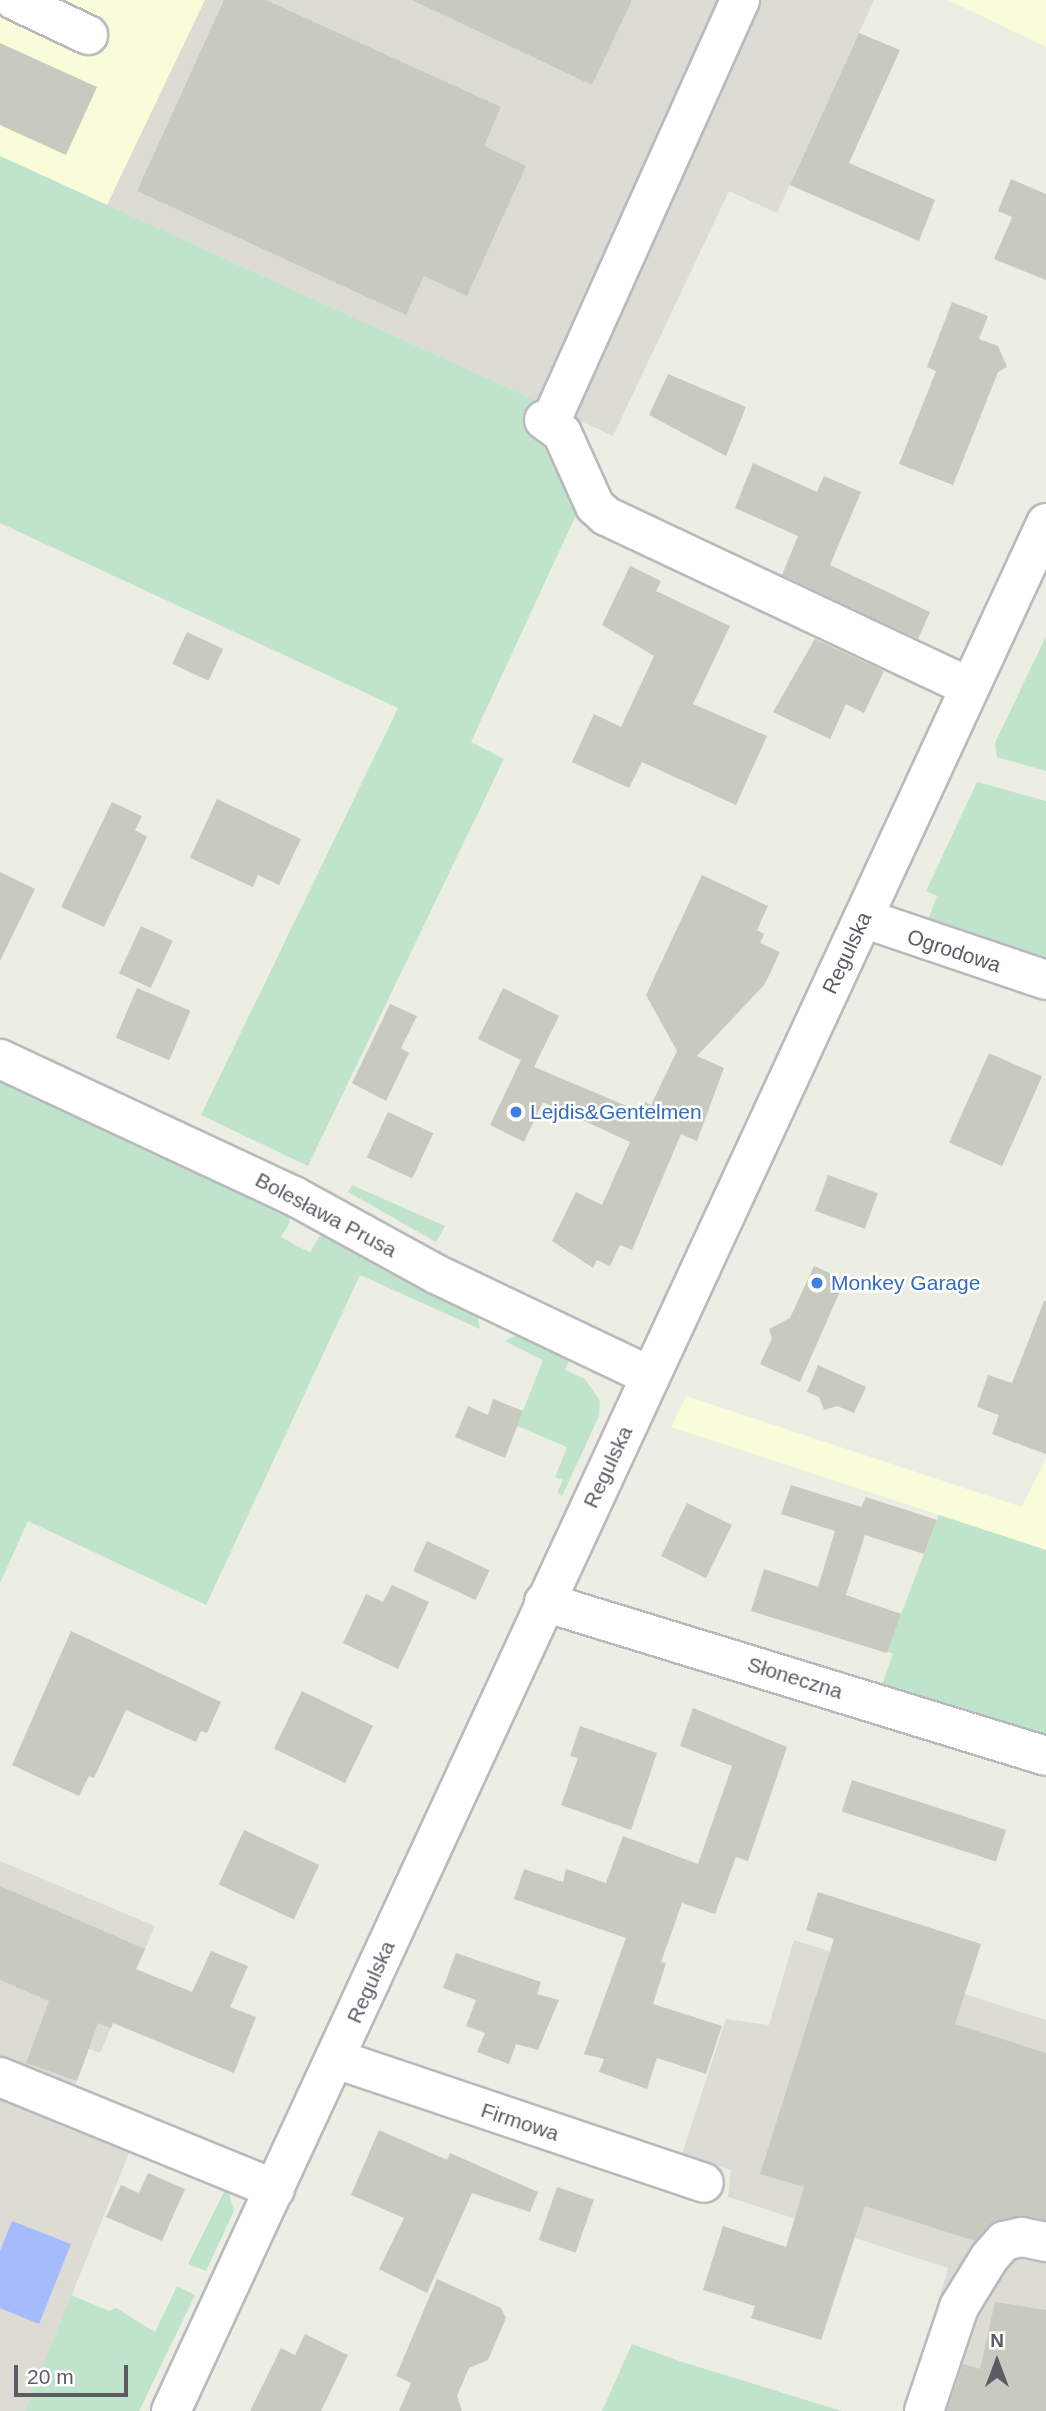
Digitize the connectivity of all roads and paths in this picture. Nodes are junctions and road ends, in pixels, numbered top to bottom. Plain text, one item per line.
1 (15, 0) edge
2 (740, 0) edge
3 (88, 35) dead end
4 (1046, 523) edge
5 (969, 687) junction
6 (863, 918) junction
7 (1046, 980) edge
8 (0, 1059) edge
9 (650, 1377) junction
10 (544, 1602) junction
11 (1046, 1756) edge
12 (337, 2059) junction
13 (0, 2077) edge
14 (704, 2183) dead end
15 (275, 2189) junction
16 (1046, 2242) edge
17 (172, 2411) edge
18 (924, 2411) edge

1 - 3 street
2 - 5 street
4 - 5 street, Regulska
5 - 6 street, Regulska
6 - 7 street, Ogrodowa
6 - 9 street, Regulska
8 - 9 street, Bolesława Prusa
9 - 10 street, Regulska
10 - 11 street, Słoneczna
10 - 12 street, Regulska
12 - 14 street, Firmowa
12 - 15 street, Regulska
13 - 15 street
15 - 17 street, Regulska
16 - 18 street

